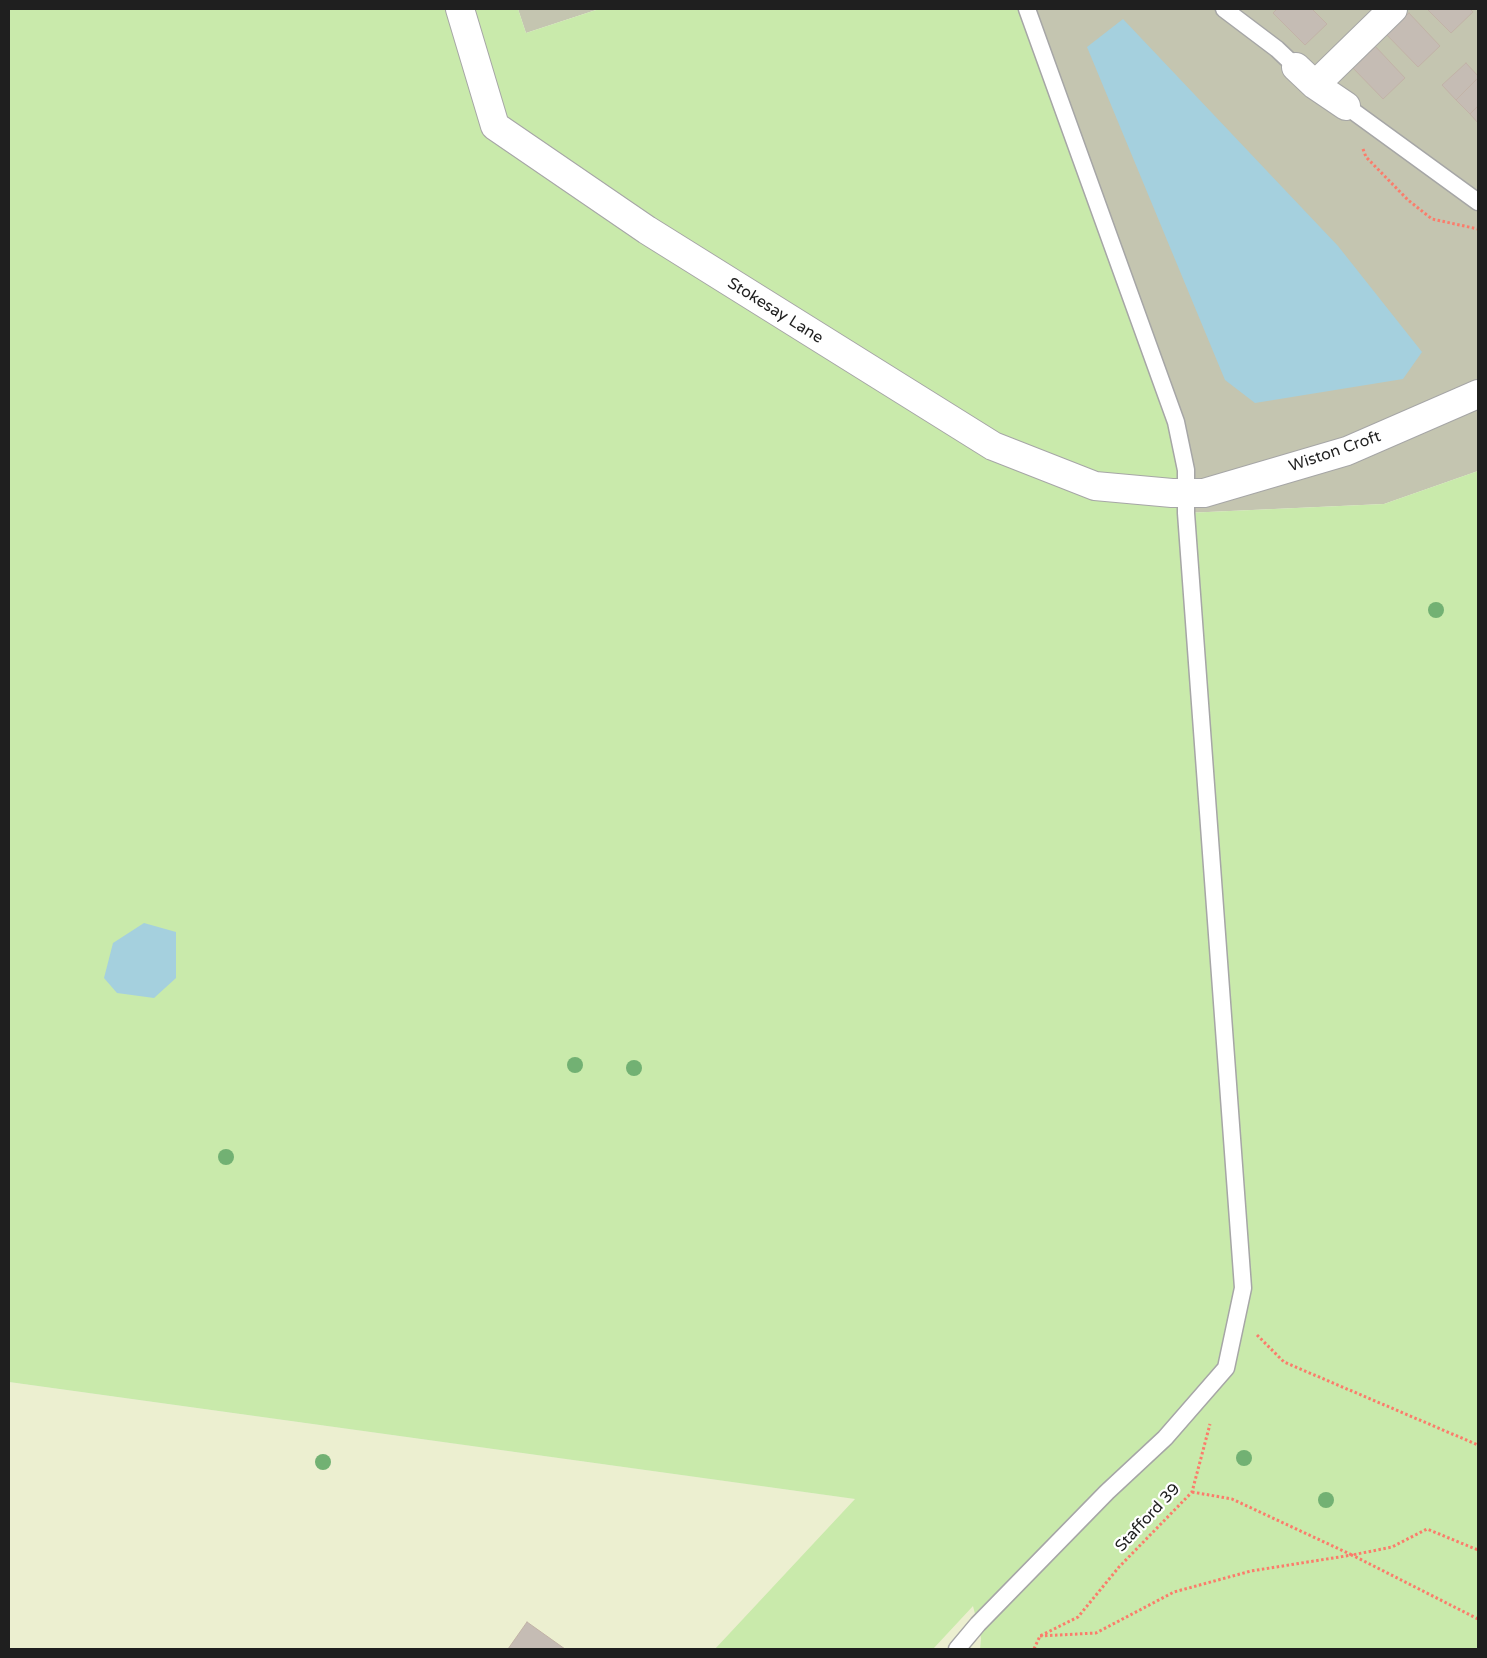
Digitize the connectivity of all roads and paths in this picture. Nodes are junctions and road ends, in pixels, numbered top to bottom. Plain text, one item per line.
1 (460, 9) edge
2 (1027, 9) edge
3 (1224, 9) edge
4 (1393, 9) edge
5 (1305, 76) junction
6 (1346, 106) joint
7 (1362, 148) dead end
8 (1478, 202) edge
9 (1478, 229) edge
10 (1478, 394) edge
11 (1186, 493) junction
12 (1237, 1315) junction
13 (1212, 1416) dead end
14 (1478, 1445) edge
15 (1192, 1492) junction
16 (1478, 1550) edge
17 (1352, 1555) junction
18 (1478, 1619) edge
19 (1040, 1636) junction
20 (957, 1649) edge
21 (1034, 1649) edge

1 - 11 street, Stokesay Lane
2 - 11 lane
3 - 5 lane
4 - 5 street
5 - 6 street
6 - 8 lane
7 - 9 path
10 - 11 street, Wiston Croft
11 - 12 lane
12 - 14 path
12 - 20 lane
13 - 15 path, Stafford 39
15 - 17 path
15 - 19 path, Stafford 39
16 - 17 path
17 - 18 path
17 - 19 path
19 - 21 path

